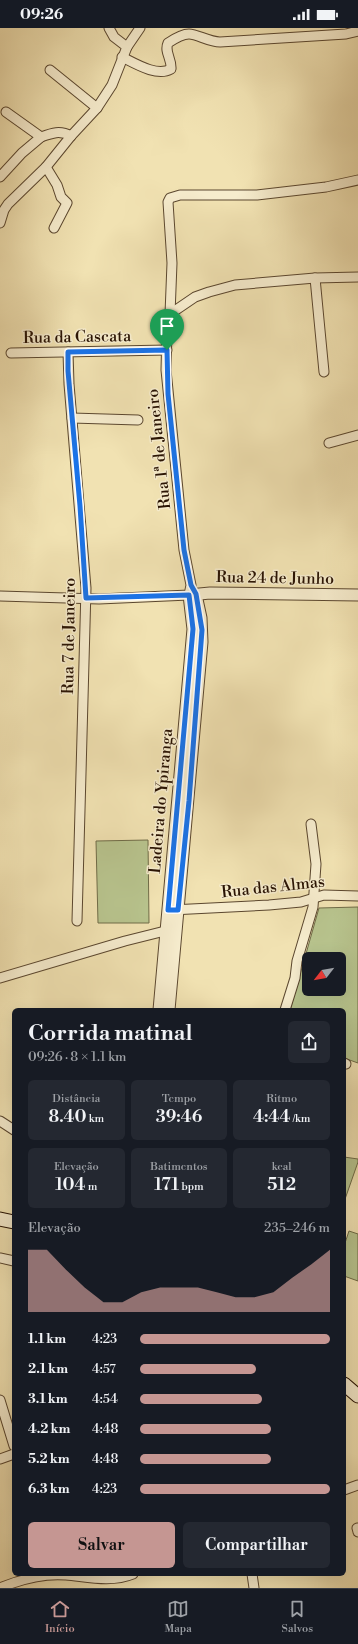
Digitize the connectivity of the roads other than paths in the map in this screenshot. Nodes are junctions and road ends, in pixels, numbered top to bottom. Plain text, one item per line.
1 (109, 28) edge
2 (140, 28) edge
3 (358, 31) edge
4 (304, 32) edge
5 (127, 47) junction
6 (122, 57) junction
7 (50, 70) dead end
8 (97, 108) junction
9 (6, 112) dead end
10 (71, 136) junction
11 (41, 137) junction
12 (46, 167) junction
13 (0, 177) edge
14 (358, 180) edge
15 (0, 223) edge
16 (54, 228) dead end
17 (358, 277) edge
18 (315, 278) junction
19 (170, 314) junction
20 (167, 350) junction
21 (68, 352) junction
22 (11, 353) dead end
23 (324, 372) dead end
24 (72, 418) junction
25 (138, 420) dead end
26 (358, 435) edge
27 (329, 443) dead end
28 (192, 592) junction
29 (358, 595) edge
30 (0, 596) edge
31 (86, 598) junction
32 (311, 824) dead end
33 (358, 896) edge
34 (313, 898) junction
35 (173, 910) junction
36 (77, 921) dead end
37 (171, 929) junction
38 (0, 978) edge
39 (159, 1008) edge
40 (169, 1008) edge
41 (286, 1008) edge
42 (0, 1121) edge
43 (12, 1129) edge
44 (0, 1218) edge
45 (12, 1221) edge
46 (0, 1258) edge
47 (12, 1261) edge
48 (346, 1386) edge
49 (358, 1396) edge
50 (0, 1400) edge
51 (12, 1439) edge
52 (12, 1455) edge
53 (0, 1459) edge
54 (358, 1485) edge
55 (346, 1489) edge
56 (35, 1576) edge
57 (73, 1576) edge
58 (124, 1576) edge
59 (252, 1576) edge
60 (88, 1578) junction
61 (1, 1588) edge
62 (87, 1588) edge
63 (254, 1588) edge

1 - 5 street
2 - 5 street
3 - 4 street
4 - 6 street
5 - 6 street
6 - 8 street
7 - 8 street
8 - 10 street
9 - 11 street
10 - 11 street
10 - 12 street
11 - 13 street
12 - 15 street
12 - 16 street
14 - 19 street, Rua 1ª de Janeiro
17 - 18 street
18 - 19 street
18 - 23 street
19 - 20 street, Rua 1ª de Janeiro
20 - 21 street, Rua da Cascata
20 - 28 street, Rua 1ª de Janeiro
21 - 22 street, Rua da Cascata
21 - 24 street, Rua 7 de Janeiro
24 - 25 street
24 - 31 street, Rua 7 de Janeiro
26 - 27 street
28 - 29 street, Rua 24 de Junho
28 - 31 street, Rua 24 de Junho
28 - 35 street, Ladeira do Ypiranga
30 - 31 street, Rua 24 de Junho
31 - 36 street, Rua 7 de Janeiro
32 - 34 street
33 - 34 street, Rua das Almas
34 - 35 street, Rua das Almas
34 - 41 street
35 - 37 street, Ladeira do Ypiranga
37 - 38 street
37 - 39 street, Ladeira do Ypiranga
37 - 40 street, Ladeira do Ypiranga
42 - 43 street
44 - 45 main road
46 - 47 street
48 - 49 main road
50 - 51 street
52 - 53 street
54 - 55 street
56 - 61 street
57 - 60 street
58 - 60 street
59 - 63 street
60 - 62 street

